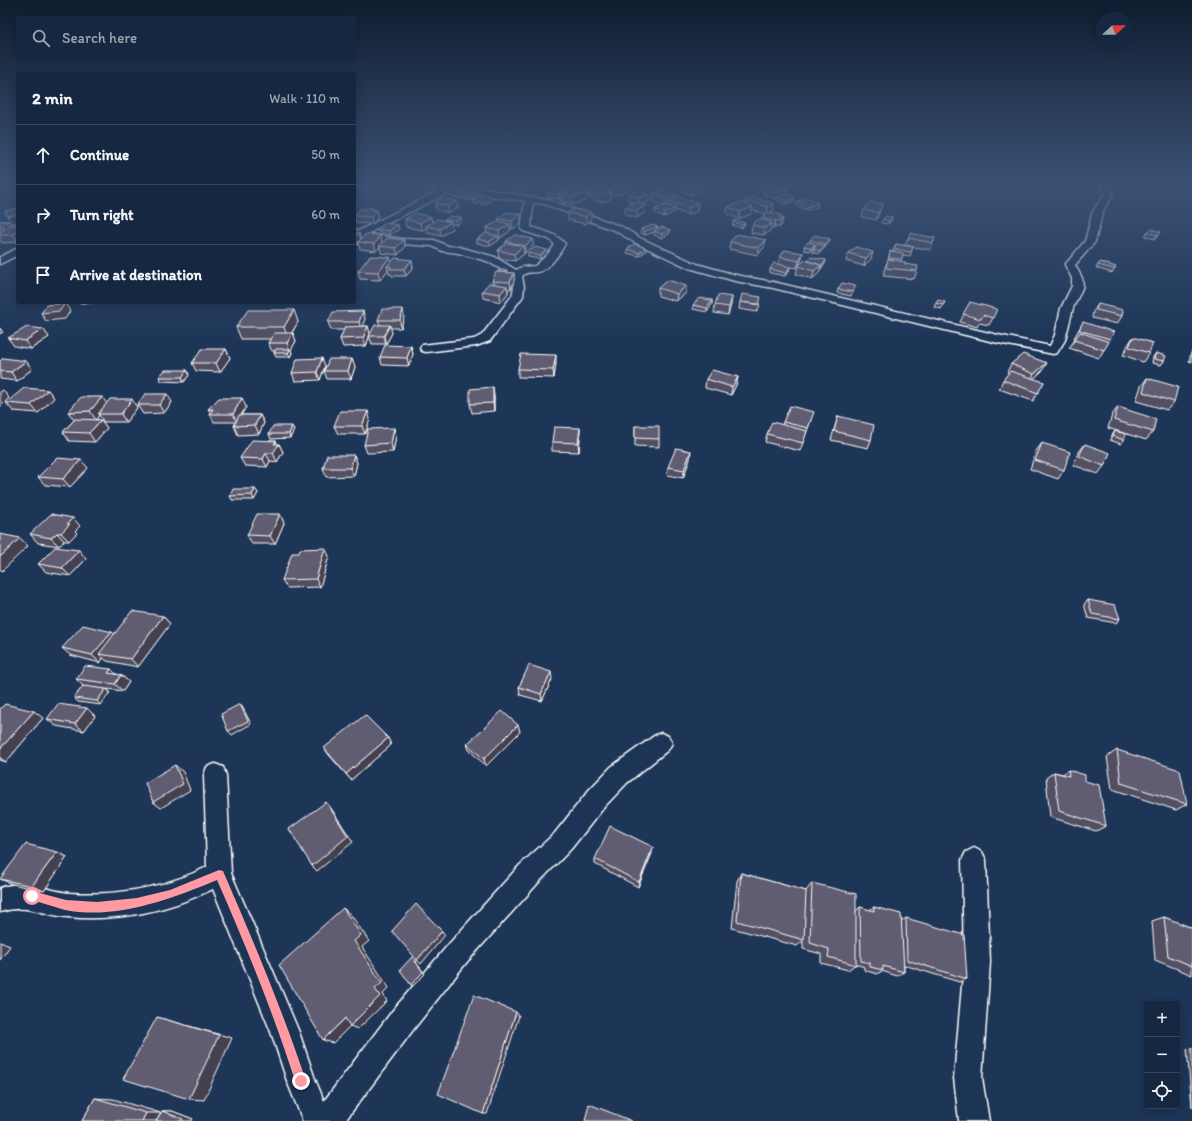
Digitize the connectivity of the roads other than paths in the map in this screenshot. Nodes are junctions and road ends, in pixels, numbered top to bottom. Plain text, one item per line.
1 (369, 237) edge
2 (552, 237) edge
3 (633, 237) edge
4 (1091, 237) edge
5 (16, 252) edge
6 (0, 261) edge
7 (517, 275) junction
8 (426, 348) dead end
9 (661, 743) dead end
10 (215, 775) dead end
11 (974, 860) dead end
12 (219, 874) junction
13 (0, 900) edge
14 (318, 1121) edge
15 (327, 1121) edge
16 (974, 1121) edge

1 - 7 street
2 - 7 street
3 - 4 street
5 - 6 street
7 - 8 street
9 - 15 street
10 - 12 street
11 - 16 street
12 - 13 street
12 - 14 street

